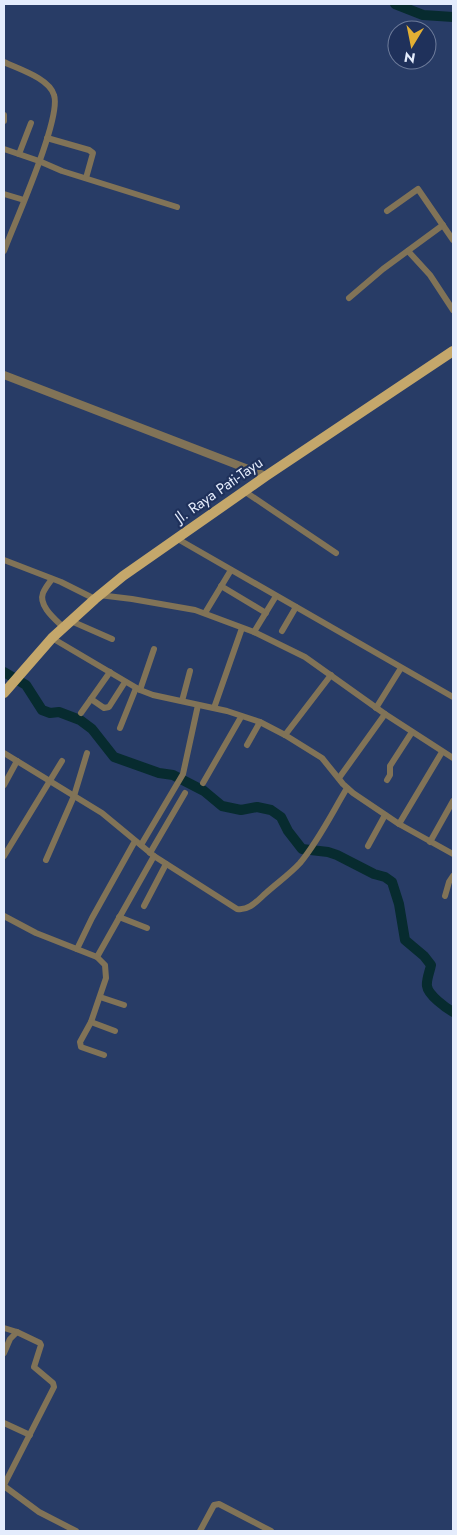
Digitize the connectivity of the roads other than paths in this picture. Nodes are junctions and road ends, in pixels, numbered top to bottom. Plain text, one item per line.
1 (4, 62) edge
2 (4, 115) edge
3 (4, 121) edge
4 (31, 124) dead end
5 (47, 138) junction
6 (4, 149) edge
7 (19, 154) junction
8 (39, 161) junction
9 (86, 178) junction
10 (4, 194) edge
11 (24, 200) junction
12 (176, 207) dead end
13 (387, 211) dead end
14 (443, 224) junction
15 (453, 240) edge
16 (4, 251) edge
17 (408, 251) junction
18 (349, 298) dead end
19 (453, 310) edge
20 (453, 351) edge
21 (4, 375) edge
22 (266, 476) junction
23 (244, 491) junction
24 (176, 538) junction
25 (336, 553) dead end
26 (4, 560) edge
27 (231, 570) junction
28 (52, 579) junction
29 (221, 586) junction
30 (276, 596) junction
31 (97, 597) junction
32 (296, 607) junction
33 (266, 612) junction
34 (205, 613) junction
35 (67, 624) junction
36 (242, 628) junction
37 (282, 631) dead end
38 (254, 632) junction
39 (52, 638) junction
40 (112, 639) dead end
41 (154, 648) dead end
42 (401, 668) junction
43 (190, 671) dead end
44 (110, 672) junction
45 (331, 675) junction
46 (125, 682) junction
47 (138, 689) junction
48 (4, 693) edge
49 (453, 698) edge
50 (91, 700) junction
51 (182, 702) junction
52 (198, 705) junction
53 (214, 708) junction
54 (376, 708) junction
55 (81, 713) dead end
56 (385, 714) junction
57 (241, 716) junction
58 (260, 722) junction
59 (120, 728) dead end
60 (412, 732) junction
61 (285, 735) junction
62 (247, 745) dead end
63 (442, 752) junction
64 (4, 753) edge
65 (87, 753) dead end
66 (453, 758) edge
67 (62, 761) dead end
68 (17, 762) junction
69 (338, 778) junction
70 (387, 780) dead end
71 (50, 782) junction
72 (203, 783) dead end
73 (4, 785) edge
74 (347, 788) junction
75 (184, 793) dead end
76 (74, 796) junction
77 (453, 801) edge
78 (384, 814) junction
79 (399, 824) junction
80 (430, 842) junction
81 (138, 843) junction
82 (368, 846) dead end
83 (452, 851) edge
84 (152, 855) junction
85 (4, 856) edge
86 (46, 860) dead end
87 (166, 864) junction
88 (453, 876) edge
89 (445, 896) dead end
90 (144, 906) dead end
91 (4, 916) edge
92 (119, 917) junction
93 (147, 928) dead end
94 (77, 949) junction
95 (97, 957) junction
96 (100, 997) junction
97 (124, 1005) dead end
98 (91, 1022) junction
99 (115, 1031) dead end
100 (104, 1055) dead end
101 (4, 1328) edge
102 (17, 1332) junction
103 (4, 1353) edge
104 (4, 1423) edge
105 (30, 1435) junction
106 (4, 1485) edge
107 (76, 1531) edge
108 (200, 1531) edge
109 (271, 1531) edge

1 - 5 street
2 - 3 street
4 - 7 street
5 - 8 street
5 - 9 street
6 - 7 street
7 - 8 street
8 - 9 street
8 - 11 street
9 - 12 street
10 - 11 street
11 - 16 street
13 - 14 street
14 - 15 street
14 - 17 street
17 - 18 street
17 - 19 street
20 - 22 main road, Jl. Raya Pati-Tayu
21 - 22 street
22 - 23 main road, Jl. Raya Pati-Tayu
23 - 24 main road, Jl. Raya Pati-Tayu
23 - 25 street
24 - 27 street
24 - 31 main road, Jl. Raya Pati-Tayu
26 - 28 street
27 - 29 street
27 - 30 street
28 - 31 street
28 - 35 street
29 - 33 street
29 - 34 street
30 - 32 street
30 - 33 street
31 - 34 street
31 - 35 main road, Jl. Raya Pati-Tayu
32 - 37 street
32 - 42 street
33 - 38 street
34 - 36 street
35 - 39 main road, Jl. Raya Pati-Tayu
35 - 40 street
36 - 38 street
36 - 53 street
38 - 45 street
39 - 44 street
39 - 48 main road, Jl. Raya Pati-Tayu
41 - 47 street
42 - 49 street
42 - 54 street
43 - 51 street
44 - 46 street
44 - 50 street
45 - 54 street
45 - 61 street
46 - 47 street
46 - 50 street
47 - 51 street
47 - 59 street
50 - 55 street
51 - 52 street
52 - 53 street
52 - 81 street
53 - 57 street
54 - 56 street
56 - 60 street
56 - 69 street
57 - 58 street
57 - 72 street
58 - 61 street
58 - 62 street
60 - 63 street
60 - 70 street
61 - 69 street
63 - 66 street
63 - 79 street
64 - 68 street
65 - 76 street
67 - 71 street
68 - 71 street
68 - 73 street
69 - 74 street
71 - 76 street
71 - 85 street
74 - 78 street
74 - 87 street
75 - 84 street
76 - 81 street
76 - 86 street
77 - 80 street
78 - 79 street
78 - 82 street
79 - 80 street
80 - 83 street
81 - 84 street
81 - 94 street
84 - 87 street
84 - 92 street
87 - 90 street
88 - 89 street
91 - 94 street
92 - 93 street
92 - 95 street
94 - 95 street
95 - 96 street
96 - 97 street
96 - 98 street
98 - 99 street
98 - 100 street
101 - 102 street
102 - 103 street
102 - 105 street
104 - 105 street
105 - 106 street
106 - 107 street
108 - 109 street

